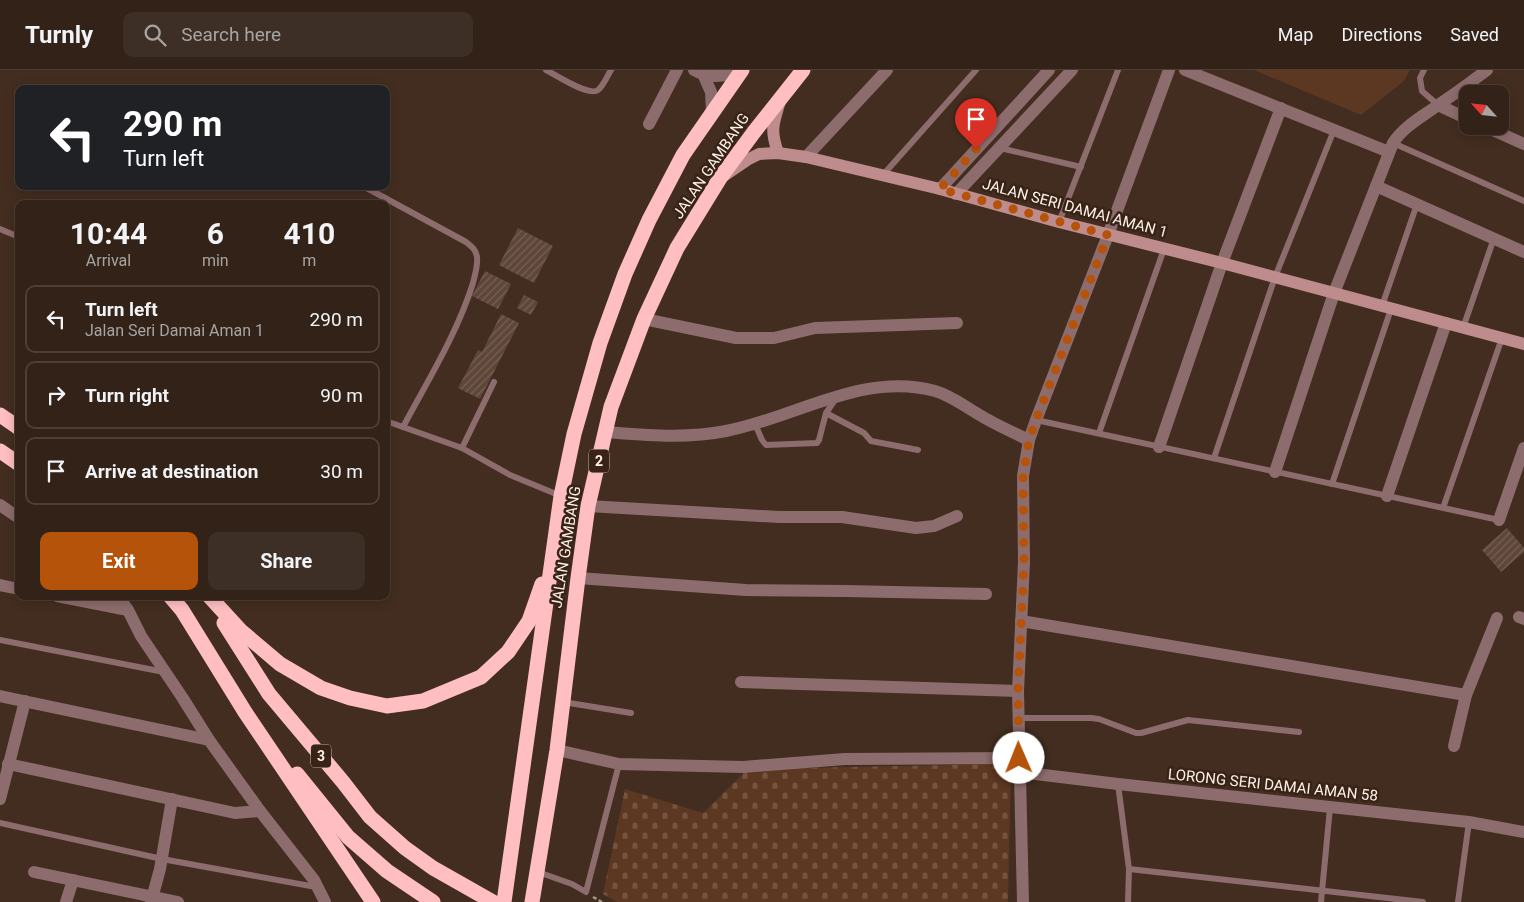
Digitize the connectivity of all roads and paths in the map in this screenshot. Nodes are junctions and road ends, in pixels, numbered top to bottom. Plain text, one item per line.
1 (546, 70) edge
2 (611, 70) edge
3 (677, 70) edge
4 (803, 70) edge
5 (887, 70) edge
6 (976, 70) edge
7 (1049, 70) edge
8 (1072, 70) edge
9 (1118, 70) edge
10 (1169, 70) edge
11 (1186, 70) edge
12 (1424, 70) edge
13 (1487, 70) edge
14 (741, 72) edge
15 (699, 73) edge
16 (781, 96) junction
17 (1438, 105) junction
18 (1281, 108) junction
19 (712, 113) junction
20 (1459, 115) edge
21 (650, 124) dead end
22 (1334, 130) junction
23 (1504, 135) edge
24 (1524, 144) edge
25 (999, 148) junction
26 (1391, 148) junction
27 (778, 153) junction
28 (806, 157) junction
29 (1081, 167) junction
30 (882, 176) junction
31 (720, 178) junction
32 (1376, 186) junction
33 (940, 189) junction
34 (370, 190) edge
35 (956, 194) junction
36 (389, 200) edge
37 (390, 201) edge
38 (1524, 201) edge
39 (1417, 204) junction
40 (1060, 222) junction
41 (0, 228) edge
42 (1108, 235) junction
43 (15, 236) edge
44 (1494, 238) junction
45 (1164, 249) junction
46 (1524, 252) edge
47 (1222, 263) junction
48 (1275, 277) junction
49 (1334, 293) junction
50 (1387, 308) junction
51 (644, 319) junction
52 (957, 323) dead end
53 (1446, 323) junction
54 (1463, 328) junction
55 (1502, 338) junction
56 (1524, 343) edge
57 (494, 382) dead end
58 (839, 394) junction
59 (826, 413) junction
60 (0, 415) edge
61 (1036, 420) junction
62 (390, 422) edge
63 (755, 424) junction
64 (15, 425) edge
65 (403, 427) junction
66 (606, 432) junction
67 (1099, 433) junction
68 (1029, 440) junction
69 (1159, 446) junction
70 (462, 448) junction
71 (1524, 448) edge
72 (918, 450) dead end
73 (0, 451) edge
74 (1214, 458) junction
75 (15, 461) edge
76 (1275, 472) junction
77 (1332, 484) junction
78 (561, 496) junction
79 (1387, 496) junction
80 (0, 505) edge
81 (588, 506) junction
82 (1443, 508) junction
83 (15, 515) edge
84 (957, 516) dead end
85 (1499, 520) joint
86 (553, 552) junction
87 (578, 578) junction
88 (0, 585) edge
89 (15, 588) edge
90 (986, 594) dead end
91 (77, 600) edge
92 (121, 600) edge
93 (173, 600) edge
94 (210, 600) edge
95 (212, 600) edge
96 (128, 610) junction
97 (1497, 618) dead end
98 (1021, 621) junction
99 (0, 640) edge
100 (165, 673) junction
101 (740, 682) dead end
102 (1018, 691) junction
103 (1466, 695) junction
104 (0, 696) edge
105 (25, 701) junction
106 (563, 702) junction
107 (245, 712) junction
108 (631, 713) dead end
109 (1018, 718) junction
110 (1299, 732) dead end
111 (209, 740) junction
112 (1454, 746) dead end
113 (557, 750) junction
114 (1019, 758) junction
115 (8, 764) junction
116 (619, 764) junction
117 (1019, 772) junction
118 (1118, 784) junction
119 (0, 799) edge
120 (172, 799) junction
121 (1330, 808) junction
122 (260, 811) junction
123 (0, 822) edge
124 (1469, 822) junction
125 (1524, 832) edge
126 (162, 859) junction
127 (1128, 869) junction
128 (537, 871) junction
129 (34, 872) dead end
130 (73, 880) junction
131 (317, 887) junction
132 (1322, 890) junction
133 (152, 899) edge
134 (66, 902) edge
135 (178, 902) edge
136 (325, 902) edge
137 (373, 902) edge
138 (432, 902) edge
139 (493, 902) edge
140 (504, 902) edge
141 (532, 902) edge
142 (1023, 902) edge
143 (1128, 902) edge
144 (1321, 902) edge
145 (1423, 902) edge
146 (1458, 902) edge

1 - 2 lane
3 - 21 street
4 - 16 highway, JALAN GAMBANG / 2
5 - 28 street
6 - 30 lane
7 - 33 street
8 - 25 street
9 - 29 lane
10 - 42 street
11 - 18 street
12 - 17 lane
13 - 17 street
14 - 15 street
14 - 19 highway, JALAN GAMBANG / 2
15 - 19 street
16 - 27 street
16 - 31 highway, JALAN GAMBANG / 2
17 - 20 street
17 - 26 street
18 - 22 street
18 - 47 street
19 - 78 highway, JALAN GAMBANG / 2
22 - 26 street
22 - 48 lane
23 - 24 street
25 - 29 lane
25 - 35 street
26 - 32 street
26 - 38 lane
27 - 28 street, JALAN SERI DAMAI AMAN 1
27 - 31 street, JALAN SERI DAMAI AMAN 1
28 - 30 street, JALAN SERI DAMAI AMAN 1
29 - 40 lane
30 - 33 street, JALAN SERI DAMAI AMAN 1
31 - 51 highway, JALAN GAMBANG / 2
32 - 39 street
32 - 49 street
33 - 35 street, JALAN SERI DAMAI AMAN 1
34 - 36 lane
35 - 40 street, JALAN SERI DAMAI AMAN 1
37 - 65 lane
39 - 44 street
39 - 50 lane
40 - 42 street, JALAN SERI DAMAI AMAN 1
41 - 43 lane
42 - 45 street, JALAN SERI DAMAI AMAN 1
42 - 61 street
44 - 46 street
44 - 54 lane
45 - 47 street, JALAN SERI DAMAI AMAN 1
45 - 67 lane
47 - 48 street, JALAN SERI DAMAI AMAN 1
47 - 69 street
48 - 49 street, JALAN SERI DAMAI AMAN 1
48 - 74 lane
49 - 50 street, JALAN SERI DAMAI AMAN 1
49 - 76 street
50 - 53 street, JALAN SERI DAMAI AMAN 1
50 - 77 lane
51 - 52 street
51 - 66 highway, JALAN GAMBANG / 2
53 - 54 street, JALAN SERI DAMAI AMAN 1
53 - 79 street
54 - 55 street, JALAN SERI DAMAI AMAN 1
55 - 56 street, JALAN SERI DAMAI AMAN 1
55 - 82 lane
57 - 70 lane
58 - 59 lane
58 - 63 street
58 - 68 street
59 - 63 lane
59 - 72 lane
60 - 64 highway
61 - 67 lane
61 - 68 street
62 - 65 lane
63 - 66 street
65 - 70 lane
66 - 81 highway, JALAN GAMBANG / 2
67 - 69 lane
68 - 98 street
69 - 74 lane
70 - 78 lane
71 - 85 street
73 - 75 highway
74 - 76 lane
76 - 77 lane
77 - 79 lane
78 - 86 highway, JALAN GAMBANG / 2
79 - 82 lane
80 - 83 street
81 - 84 street
81 - 87 highway, JALAN GAMBANG / 2
82 - 85 lane
86 - 95 highway
86 - 140 highway, JALAN GAMBANG / 2
87 - 90 street
87 - 106 highway, JALAN GAMBANG / 2
88 - 89 street
91 - 96 street
92 - 96 street
93 - 107 highway, 3
94 - 139 highway, 3
96 - 100 street
97 - 103 street
98 - 102 street
98 - 103 street
99 - 100 lane
100 - 111 street
101 - 102 street
102 - 109 street
103 - 112 street
104 - 105 street
105 - 111 street
105 - 115 street
106 - 108 lane
106 - 113 highway, JALAN GAMBANG / 2
107 - 137 highway
107 - 138 highway, 3
109 - 110 lane
109 - 114 street
111 - 122 street
113 - 116 street
113 - 128 highway, JALAN GAMBANG / 2
114 - 116 street
114 - 117 street
115 - 119 street
115 - 120 street
116 - 128 lane
117 - 118 street, LORONG SERI DAMAI AMAN 58
117 - 142 street
118 - 121 street, LORONG SERI DAMAI AMAN 58
118 - 127 lane
120 - 122 street
120 - 126 street
121 - 124 street, LORONG SERI DAMAI AMAN 58
121 - 132 lane
122 - 131 street
123 - 126 lane
124 - 125 street, LORONG SERI DAMAI AMAN 58
124 - 146 lane
126 - 131 lane
126 - 133 street
127 - 132 lane
127 - 143 lane
128 - 141 highway, JALAN GAMBANG / 2
129 - 130 street
130 - 133 street
130 - 134 street
131 - 136 street
132 - 144 lane
132 - 145 lane
133 - 135 street

